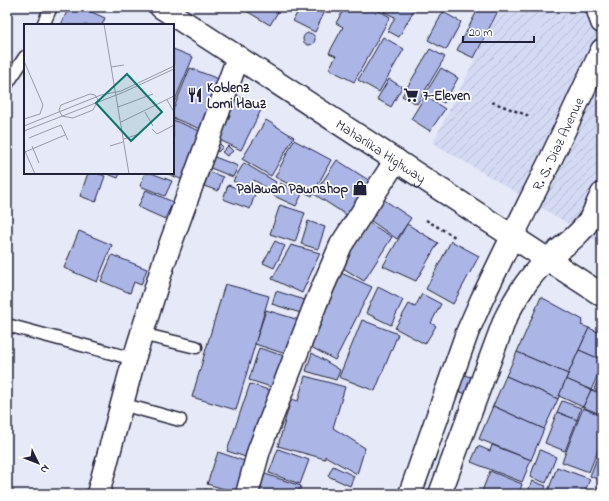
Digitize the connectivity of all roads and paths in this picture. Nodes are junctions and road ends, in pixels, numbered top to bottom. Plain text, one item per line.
1 (51, 7) edge
2 (161, 7) edge
3 (597, 7) edge
4 (602, 22) edge
5 (43, 24) edge
6 (602, 50) edge
7 (238, 57) junction
8 (24, 58) edge
9 (7, 84) edge
10 (492, 102) dead end
11 (529, 116) dead end
12 (396, 160) junction
13 (602, 194) edge
14 (426, 220) dead end
15 (512, 236) junction
16 (455, 237) dead end
17 (547, 259) junction
18 (602, 295) edge
19 (7, 325) edge
20 (141, 334) junction
21 (196, 347) dead end
22 (134, 359) junction
23 (121, 404) junction
24 (180, 420) dead end
25 (98, 494) edge
26 (247, 494) edge
27 (410, 494) edge
28 (440, 494) edge

1 - 5 lane
2 - 7 main road, Maharlika Highway
3 - 4 main road
6 - 15 main road, R. S. Diaz Avenue
7 - 12 main road, Maharlika Highway
7 - 20 main road
8 - 9 lane
10 - 11 path
12 - 15 main road, Maharlika Highway
12 - 26 main road
13 - 17 main road
14 - 16 path
15 - 17 main road, Maharlika Highway
15 - 27 main road, R. S. Diaz Avenue
17 - 18 main road, Maharlika Highway
17 - 28 main road
19 - 22 lane
20 - 21 lane
20 - 22 main road
22 - 23 main road
23 - 24 lane
23 - 25 main road

